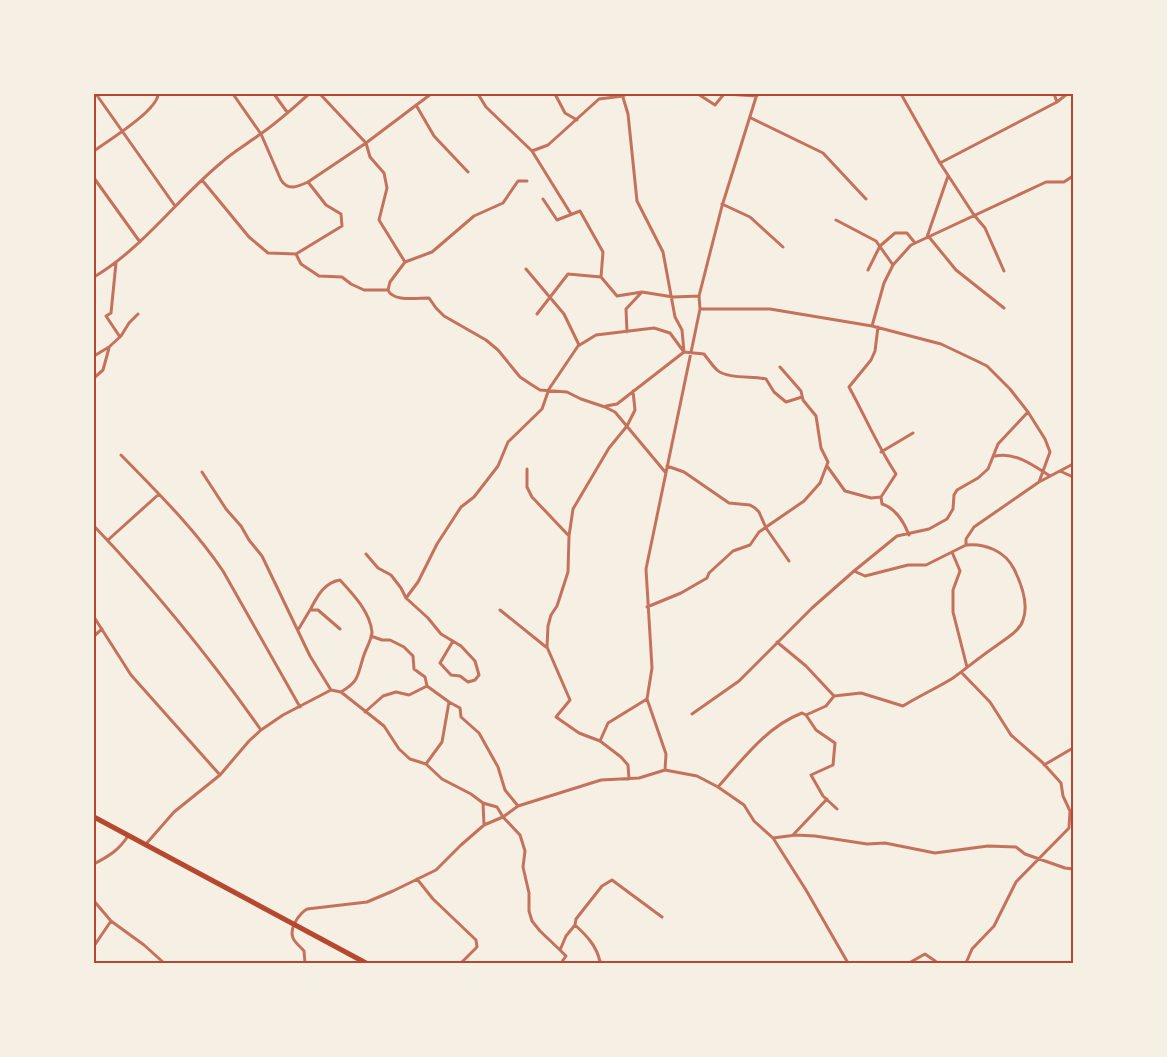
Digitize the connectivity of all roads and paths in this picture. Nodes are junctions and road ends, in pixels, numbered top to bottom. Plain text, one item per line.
1 (96, 94) edge
2 (158, 94) edge
3 (233, 94) edge
4 (274, 94) edge
5 (309, 94) edge
6 (320, 94) edge
7 (431, 94) edge
8 (478, 94) edge
9 (555, 94) edge
10 (627, 94) edge
11 (698, 94) edge
12 (901, 94) edge
13 (1054, 94) edge
14 (1067, 94) edge
15 (622, 95) edge
16 (757, 95) edge
17 (1057, 102) junction
18 (416, 105) junction
19 (287, 112) junction
20 (750, 118) junction
21 (577, 120) junction
22 (123, 131) junction
23 (261, 134) junction
24 (366, 143) junction
25 (94, 151) edge
26 (532, 151) junction
27 (940, 163) junction
28 (468, 172) dead end
29 (948, 176) junction
30 (1073, 176) edge
31 (94, 178) edge
32 (202, 180) junction
33 (527, 181) dead end
34 (308, 182) junction
35 (543, 199) dead end
36 (866, 199) dead end
37 (722, 204) junction
38 (175, 206) junction
39 (571, 214) junction
40 (974, 215) junction
41 (836, 220) dead end
42 (928, 237) junction
43 (140, 242) junction
44 (915, 244) junction
45 (880, 246) junction
46 (783, 247) dead end
47 (296, 254) junction
48 (116, 262) junction
49 (405, 262) junction
50 (893, 265) junction
51 (526, 269) dead end
52 (868, 270) dead end
53 (1004, 271) dead end
54 (601, 277) junction
55 (94, 278) edge
56 (388, 290) junction
57 (642, 292) junction
58 (699, 296) junction
59 (673, 297) junction
60 (550, 298) junction
61 (1004, 308) dead end
62 (700, 309) junction
63 (138, 314) dead end
64 (537, 314) dead end
65 (872, 326) junction
66 (878, 327) junction
67 (627, 332) junction
68 (120, 337) junction
69 (579, 345) junction
70 (109, 347) junction
71 (684, 352) junction
72 (691, 352) junction
73 (94, 356) edge
74 (780, 367) dead end
75 (94, 382) edge
76 (549, 389) junction
77 (633, 391) junction
78 (802, 397) junction
79 (605, 406) junction
80 (1028, 412) junction
81 (627, 426) junction
82 (912, 433) dead end
83 (881, 452) junction
84 (121, 455) dead end
85 (994, 456) junction
86 (1073, 464) edge
87 (667, 466) junction
88 (826, 466) junction
89 (527, 469) dead end
90 (1042, 471) junction
91 (1060, 471) junction
92 (202, 472) dead end
93 (666, 474) junction
94 (1050, 476) junction
95 (1073, 477) edge
96 (1039, 482) junction
97 (159, 494) junction
98 (881, 497) junction
99 (94, 526) edge
100 (766, 528) junction
101 (909, 535) junction
102 (569, 536) junction
103 (108, 540) junction
104 (966, 545) junction
105 (952, 552) junction
106 (366, 554) dead end
107 (789, 561) dead end
108 (854, 570) junction
109 (406, 598) junction
110 (647, 607) junction
111 (310, 610) junction
112 (500, 610) dead end
113 (94, 617) edge
114 (102, 629) junction
115 (340, 629) dead end
116 (298, 631) junction
117 (94, 636) edge
118 (371, 636) junction
119 (453, 641) junction
120 (777, 642) junction
121 (547, 647) junction
122 (967, 667) junction
123 (961, 672) junction
124 (427, 686) junction
125 (331, 690) junction
126 (341, 692) junction
127 (834, 696) junction
128 (647, 699) junction
129 (449, 702) junction
130 (300, 707) junction
131 (365, 712) junction
132 (692, 714) dead end
133 (806, 715) junction
134 (261, 730) junction
135 (600, 741) junction
136 (1073, 748) edge
137 (426, 764) junction
138 (1044, 765) junction
139 (665, 770) junction
140 (220, 775) junction
141 (629, 779) junction
142 (718, 787) junction
143 (827, 799) junction
144 (483, 803) junction
145 (518, 806) junction
146 (837, 809) dead end
147 (94, 817) edge
148 (504, 817) junction
149 (484, 825) junction
150 (793, 835) junction
151 (128, 836) junction
152 (773, 838) junction
153 (146, 844) junction
154 (1039, 859) junction
155 (94, 864) edge
156 (1073, 869) edge
157 (417, 879) junction
158 (94, 901) edge
159 (662, 917) dead end
160 (112, 921) junction
161 (294, 925) junction
162 (576, 925) junction
163 (94, 946) edge
164 (560, 950) junction
165 (599, 962) edge
166 (164, 963) edge
167 (305, 963) edge
168 (366, 963) edge
169 (461, 963) edge
170 (560, 963) edge
171 (606, 963) edge
172 (848, 963) edge
173 (909, 963) edge
174 (938, 963) edge
175 (966, 963) edge

1 - 22 street
2 - 22 street
3 - 23 street
4 - 19 street
5 - 19 street
6 - 24 street
7 - 18 street
8 - 26 street
9 - 21 street
10 - 15 street
11 - 16 street
12 - 27 street
13 - 17 street
14 - 17 street
15 - 21 street
15 - 59 street
16 - 20 street
17 - 27 street
18 - 24 street
18 - 28 street
19 - 23 street
20 - 36 street
20 - 37 street
21 - 26 street
22 - 25 street
22 - 38 street
23 - 32 street
23 - 34 street
24 - 34 street
24 - 49 street
26 - 39 street
27 - 29 street
29 - 40 street
29 - 42 street
30 - 40 street
31 - 43 street
32 - 38 street
32 - 47 street
33 - 49 street
34 - 47 street
35 - 39 street
37 - 46 street
37 - 58 street
38 - 43 street
39 - 54 street
40 - 42 street
40 - 53 street
41 - 45 street
42 - 44 street
42 - 61 street
43 - 48 street
44 - 45 street
44 - 50 street
45 - 50 street
45 - 52 street
47 - 56 street
48 - 55 street
48 - 68 street
49 - 56 street
50 - 65 street
51 - 60 street
54 - 57 street
54 - 60 street
56 - 76 street
57 - 59 street
57 - 67 street
58 - 59 street
58 - 62 street
59 - 71 street
60 - 64 street
60 - 69 street
62 - 65 street
62 - 72 street
63 - 68 street
65 - 66 street
66 - 80 street
66 - 83 street
67 - 69 street
67 - 71 street
68 - 70 street
69 - 76 street
70 - 73 street
70 - 75 street
71 - 72 street
71 - 77 street
72 - 78 street
72 - 87 street
74 - 78 street
76 - 79 street
76 - 109 street
77 - 79 street
77 - 81 street
78 - 88 street
79 - 81 street
80 - 85 street
80 - 90 street
81 - 93 street
81 - 102 street
82 - 83 street
83 - 98 street
84 - 97 street
85 - 90 street
85 - 101 street
86 - 91 street
87 - 93 street
87 - 100 street
88 - 98 street
88 - 100 street
89 - 102 street
90 - 94 street
90 - 96 street
91 - 94 street
91 - 95 street
92 - 116 street
93 - 110 street
94 - 96 street
96 - 104 street
97 - 103 street
97 - 130 street
98 - 101 street
99 - 103 street
100 - 107 street
100 - 110 street
101 - 108 street
102 - 121 street
103 - 134 street
104 - 105 street
104 - 122 street
105 - 108 street
105 - 122 street
106 - 109 street
108 - 120 street
109 - 119 street
110 - 128 street
111 - 115 street
111 - 116 street
111 - 118 street
112 - 121 street
113 - 114 street
114 - 117 street
114 - 140 street
116 - 125 street
118 - 124 street
118 - 126 street
119 - 119 street
120 - 127 street
120 - 132 street
121 - 135 street
122 - 123 street
123 - 127 street
123 - 138 street
124 - 129 street
124 - 131 street
125 - 126 street
125 - 130 street
126 - 131 street
127 - 133 street
128 - 135 street
128 - 139 street
129 - 137 street
129 - 145 street
130 - 134 street
131 - 137 street
133 - 142 street
133 - 143 street
134 - 140 street
135 - 141 street
136 - 138 street
137 - 144 street
138 - 154 street
139 - 141 street
139 - 142 street
140 - 153 street
141 - 145 street
142 - 152 street
143 - 146 street
143 - 150 street
144 - 148 street
144 - 149 street
145 - 148 street
147 - 151 highway
148 - 149 street
148 - 164 street
149 - 157 street
150 - 152 street
150 - 154 street
151 - 153 highway
151 - 155 street
152 - 172 street
153 - 161 highway
154 - 156 street
154 - 175 street
157 - 161 street
157 - 169 street
158 - 160 street
159 - 162 street
160 - 163 street
160 - 166 street
161 - 167 street
161 - 168 highway
162 - 164 street
162 - 165 street
164 - 170 street
165 - 171 street
173 - 174 street

